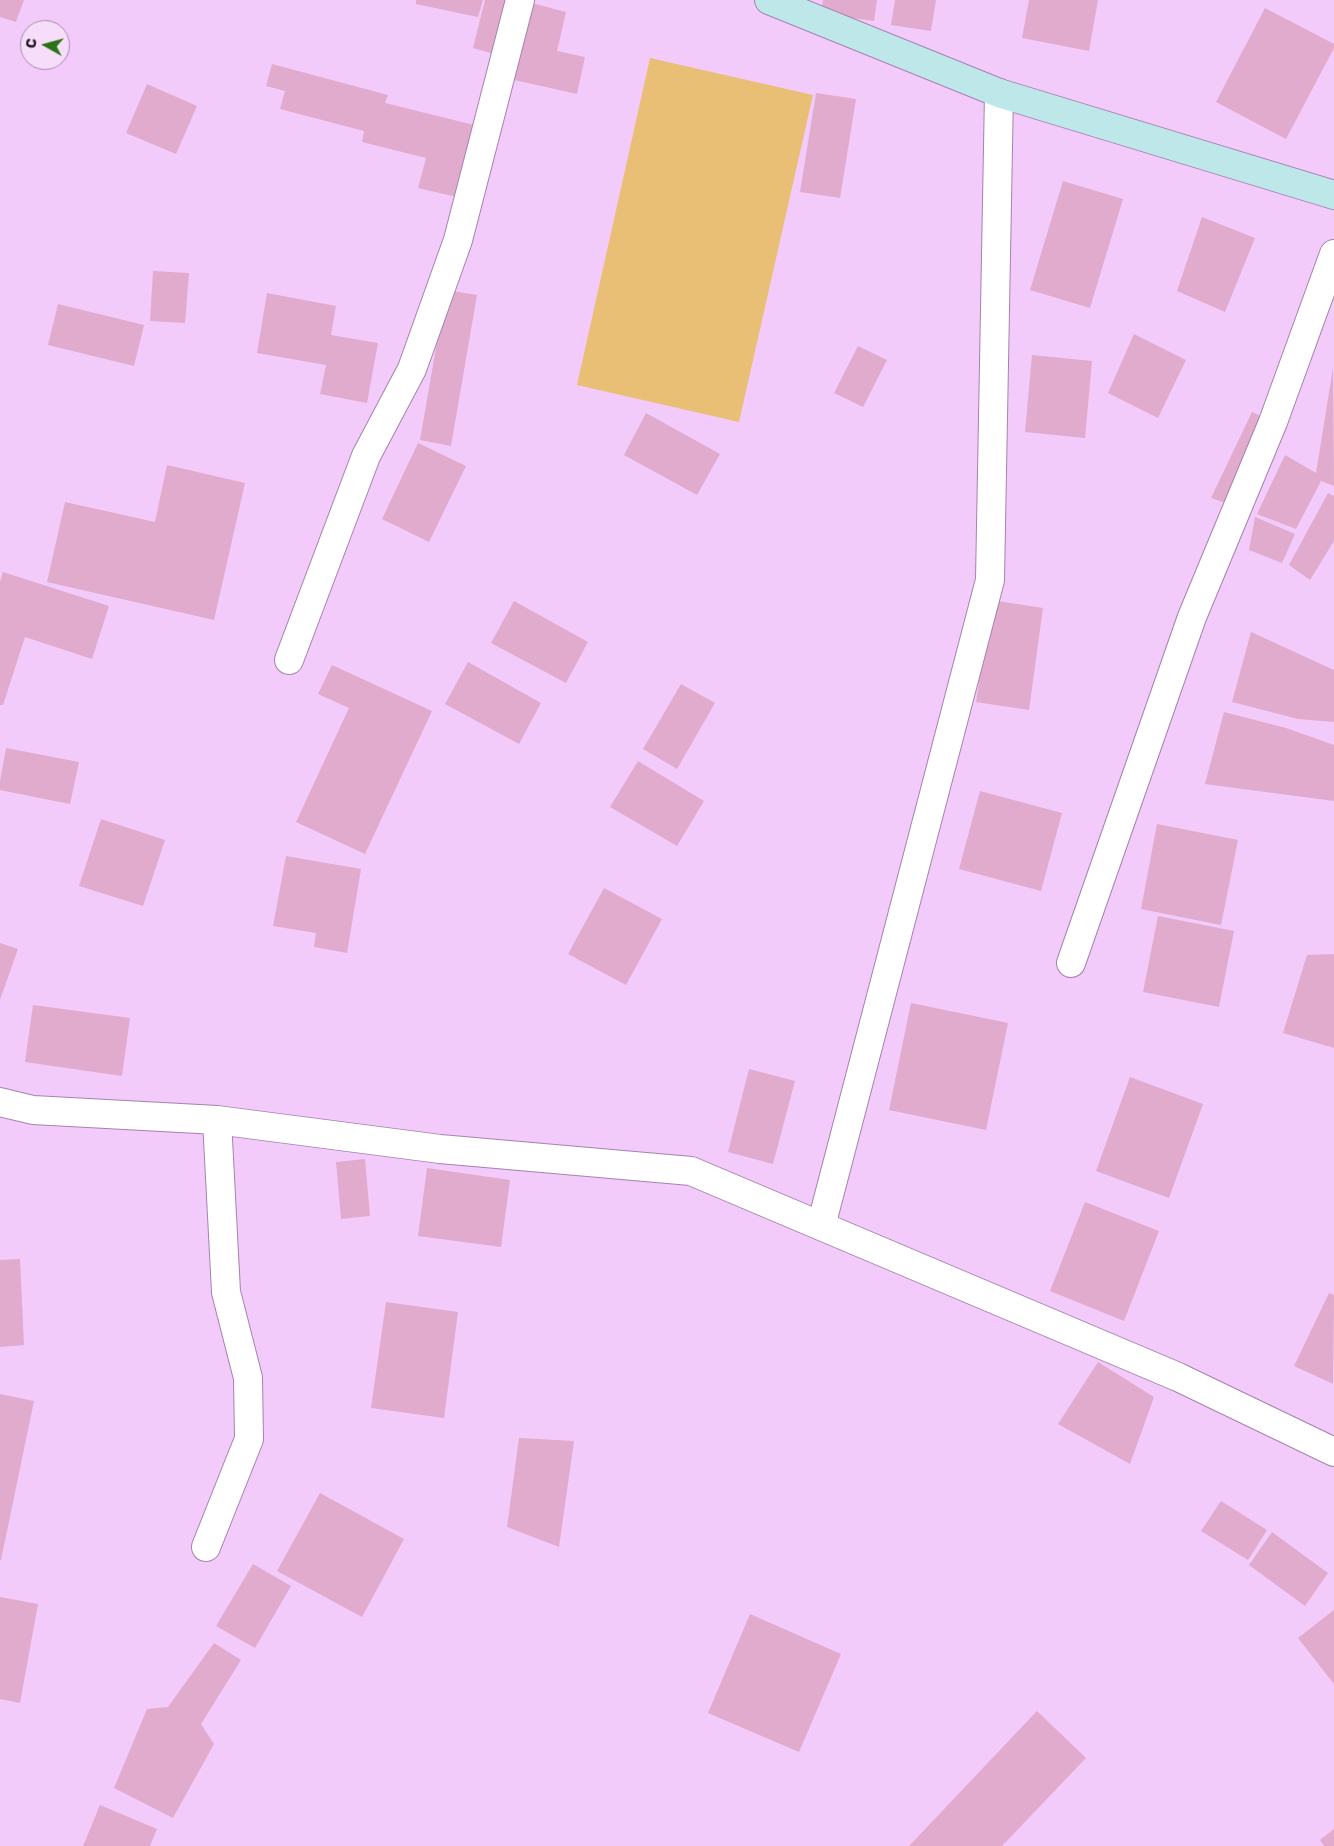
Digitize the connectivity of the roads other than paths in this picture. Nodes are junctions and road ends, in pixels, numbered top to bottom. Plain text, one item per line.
1 (520, 0) edge
2 (770, 0) edge
3 (999, 93) junction
4 (1334, 195) edge
5 (1334, 254) edge
6 (289, 660) dead end
7 (1071, 963) dead end
8 (0, 1102) edge
9 (218, 1120) junction
10 (821, 1226) junction
11 (1334, 1452) edge
12 (206, 1547) dead end

1 - 6 street
2 - 3 street
3 - 4 street
3 - 10 street
5 - 7 street
8 - 9 street
9 - 10 street
9 - 12 street
10 - 11 street

